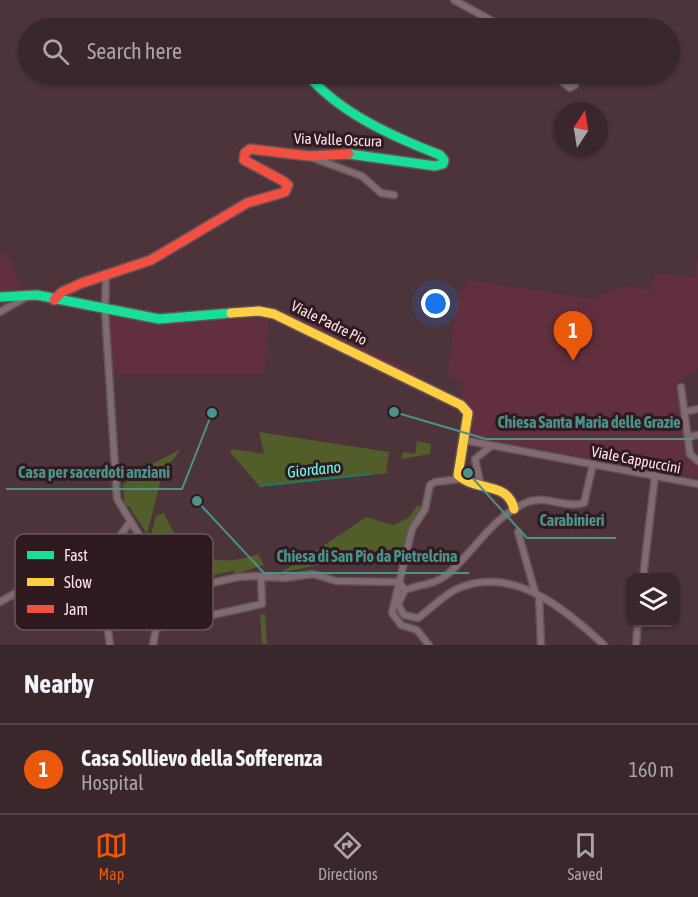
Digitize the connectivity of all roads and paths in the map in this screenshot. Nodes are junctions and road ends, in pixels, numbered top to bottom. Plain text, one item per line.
1 (454, 0) edge
2 (487, 18) edge
3 (318, 84) edge
4 (309, 156) junction
5 (394, 195) dead end
6 (106, 276) junction
7 (30, 295) junction
8 (0, 297) edge
9 (54, 300) junction
10 (105, 310) junction
11 (0, 312) edge
12 (681, 387) dead end
13 (698, 409) edge
14 (684, 412) junction
15 (698, 435) edge
16 (687, 437) junction
17 (463, 440) junction
18 (491, 446) junction
19 (698, 460) edge
20 (593, 464) junction
21 (655, 476) junction
22 (460, 479) junction
23 (698, 484) edge
24 (481, 486) junction
25 (514, 509) junction
26 (130, 522) junction
27 (518, 532) dead end
28 (122, 534) edge
29 (137, 534) edge
30 (644, 573) edge
31 (261, 577) junction
32 (399, 582) junction
33 (213, 583) edge
34 (405, 590) junction
35 (15, 593) edge
36 (537, 594) junction
37 (0, 602) edge
38 (213, 614) edge
39 (638, 627) edge
40 (108, 630) edge
41 (427, 644) edge
42 (110, 645) edge
43 (541, 645) edge
44 (604, 645) edge
45 (636, 645) edge

1 - 2 street
3 - 4 street, Via Valle Oscura
4 - 5 street
4 - 6 street, Via Valle Oscura
6 - 9 street, Via Valle Oscura
6 - 10 street
7 - 8 street, Viale Padre Pio
7 - 9 street, Viale Padre Pio
7 - 11 street
9 - 10 street, Viale Padre Pio
10 - 17 street, Viale Padre Pio
10 - 26 street
12 - 14 street
13 - 14 street
14 - 16 street
15 - 16 street
16 - 19 street
17 - 18 street, Viale Cappuccini
17 - 22 street
18 - 20 street, Viale Cappuccini
18 - 24 street
20 - 21 street, Viale Cappuccini
20 - 25 street
21 - 23 street, Viale Cappuccini
21 - 30 street
22 - 24 street
22 - 32 street
24 - 25 street
25 - 34 street
26 - 28 street
26 - 29 street
27 - 36 street
31 - 32 street
31 - 33 street
31 - 38 street
32 - 34 street
32 - 41 street
34 - 36 street
35 - 37 street
36 - 43 street
36 - 44 street
39 - 45 street
40 - 42 street

